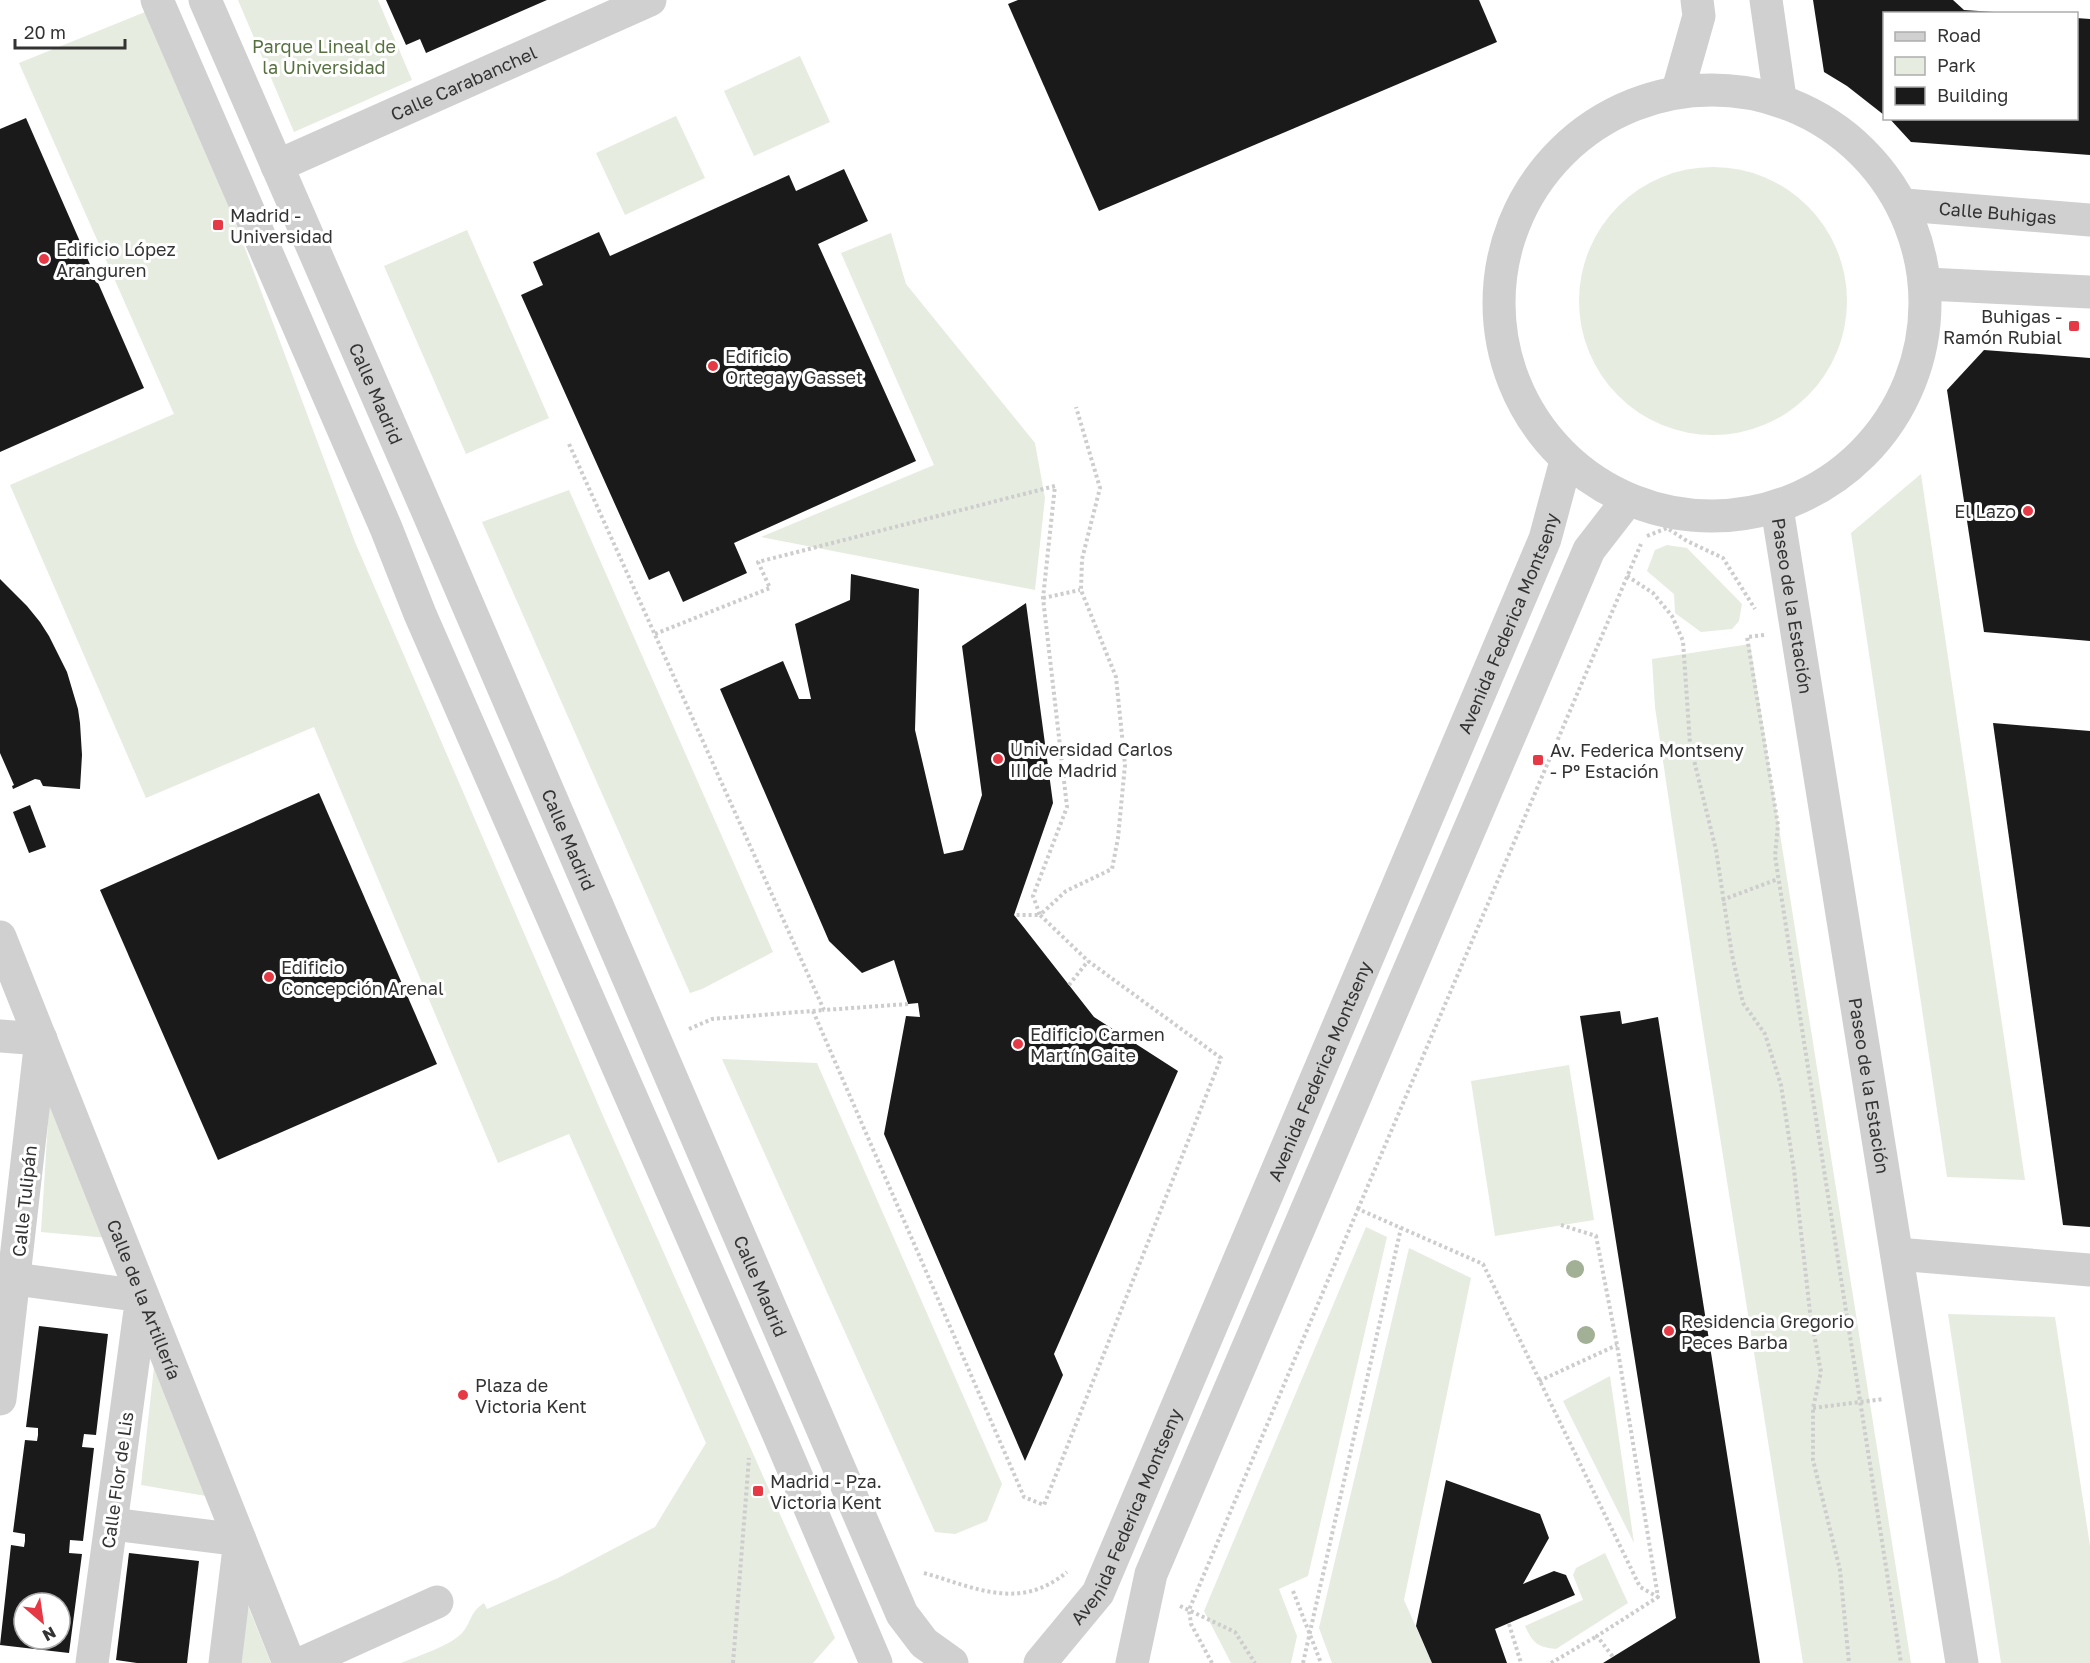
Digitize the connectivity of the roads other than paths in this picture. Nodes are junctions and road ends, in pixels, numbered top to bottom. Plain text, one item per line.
1 (157, 0) edge
2 (205, 0) edge
3 (650, 0) edge
4 (1697, 0) edge
5 (1766, 0) edge
6 (1678, 90) junction
7 (1780, 98) junction
8 (277, 166) junction
9 (1905, 205) junction
10 (2090, 220) edge
11 (1927, 284) junction
12 (2090, 292) edge
13 (1566, 461) junction
14 (1627, 501) junction
15 (1777, 508) junction
16 (0, 937) edge
17 (0, 1036) edge
18 (41, 1039) junction
19 (1897, 1254) junction
20 (2090, 1270) edge
21 (15, 1278) junction
22 (142, 1296) junction
23 (0, 1399) edge
24 (111, 1524) junction
25 (240, 1540) junction
26 (437, 1602) dead end
27 (92, 1663) edge
28 (225, 1663) edge
29 (289, 1663) edge
30 (302, 1663) edge
31 (876, 1663) edge
32 (952, 1663) edge
33 (1040, 1663) edge
34 (1132, 1663) edge
35 (1962, 1663) edge

1 - 31 street
2 - 8 street, Calle Madrid
3 - 8 street, Calle Carabanchel
4 - 6 street
5 - 7 street
6 - 7 street
6 - 13 street
7 - 9 street
8 - 32 street, Calle Madrid
9 - 10 street, Calle Buhigas
9 - 11 street
11 - 12 street
11 - 15 street
13 - 14 street
13 - 33 street, Avenida Federica Montseny
14 - 15 street
14 - 34 street
15 - 19 street, Paseo de la Estación
16 - 18 street, Calle de la Artillería
17 - 18 street
18 - 21 street, Calle Tulipán
18 - 22 street, Calle de la Artillería
19 - 20 street
19 - 35 street, Paseo de la Estación
21 - 22 street
21 - 23 street, Calle Tulipán
22 - 24 street, Calle Flor de Lis
22 - 25 street, Calle de la Artillería
24 - 25 street
24 - 27 street, Calle Flor de Lis
25 - 28 street
25 - 29 street, Calle de la Artillería
26 - 30 street

